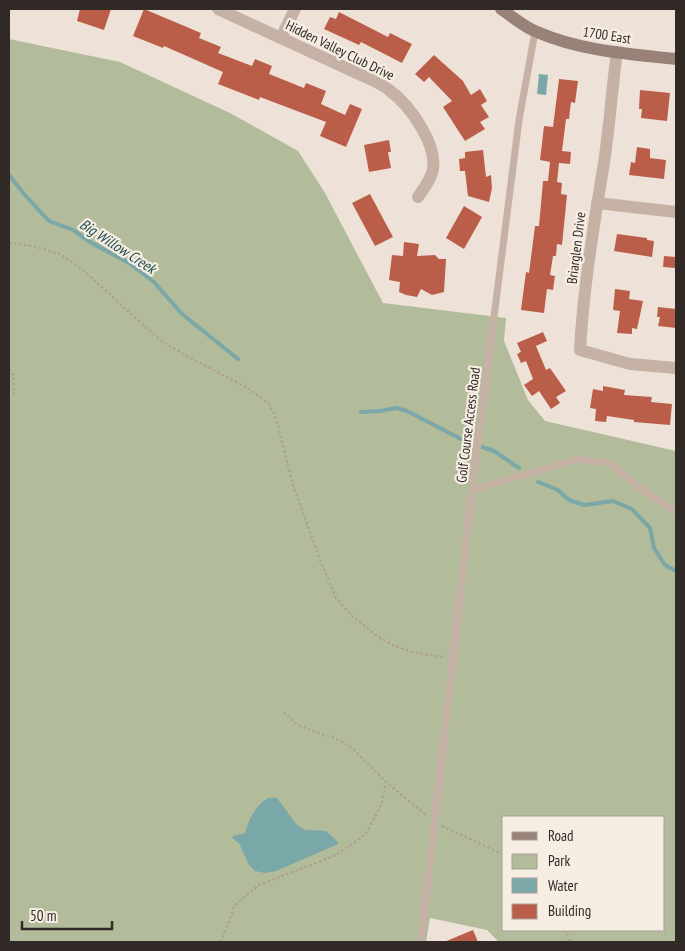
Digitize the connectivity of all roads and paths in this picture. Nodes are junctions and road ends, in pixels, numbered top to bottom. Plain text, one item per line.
1 (218, 9) edge
2 (295, 9) edge
3 (501, 9) edge
4 (535, 32) junction
5 (281, 38) junction
6 (617, 52) junction
7 (676, 59) edge
8 (418, 197) dead end
9 (597, 203) junction
10 (676, 212) edge
11 (9, 243) edge
12 (676, 368) edge
13 (9, 369) edge
14 (14, 396) dead end
15 (472, 490) junction
16 (676, 511) edge
17 (452, 659) junction
18 (284, 712) dead end
19 (386, 782) junction
20 (435, 823) junction
21 (502, 854) edge
22 (221, 942) edge
23 (421, 942) edge

1 - 5 street, Hidden Valley Club Drive
2 - 5 street
3 - 4 main road, 1700 East
4 - 6 main road, 1700 East
4 - 15 lane, Golf Course Access Road
5 - 8 street, Hidden Valley Club Drive
6 - 7 main road, 1700 East
6 - 9 street, Briarglen Drive
9 - 10 street
9 - 12 street, Briarglen Drive
11 - 17 path
13 - 14 path
15 - 16 lane
15 - 17 lane, Golf Course Access Road
17 - 20 lane, Golf Course Access Road
18 - 19 path
19 - 20 path
19 - 22 path
20 - 21 path
20 - 23 lane, Golf Course Access Road

